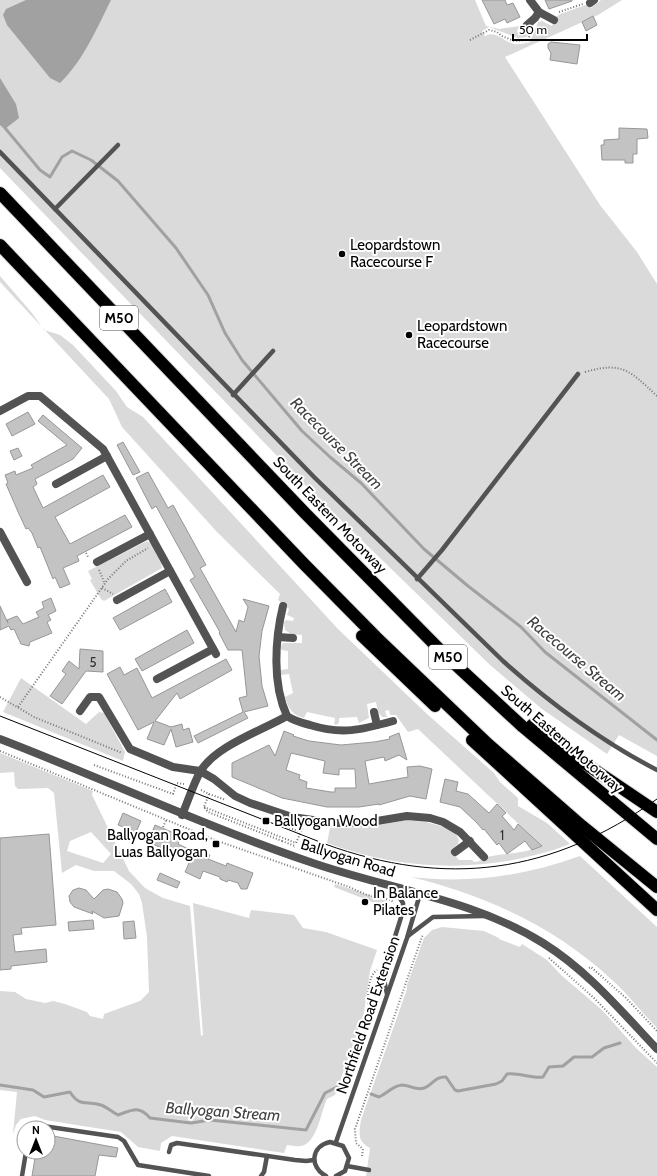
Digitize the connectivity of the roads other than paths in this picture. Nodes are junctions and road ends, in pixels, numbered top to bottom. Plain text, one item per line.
1 (530, 0) edge
2 (537, 15) junction
3 (552, 19) road end
4 (527, 25) dead end
5 (118, 145) dead end
6 (0, 152) edge
7 (0, 193) edge
8 (55, 208) junction
9 (0, 245) edge
10 (273, 351) dead end
11 (578, 374) road end
12 (233, 395) junction
13 (0, 411) edge
14 (108, 456) junction
15 (200, 456) junction
16 (254, 459) junction
17 (56, 484) dead end
18 (0, 532) edge
19 (150, 534) junction
20 (97, 562) dead end
21 (170, 571) junction
22 (417, 579) junction
23 (27, 582) dead end
24 (117, 600) dead end
25 (284, 606) dead end
26 (278, 637) junction
27 (293, 638) dead end
28 (158, 679) dead end
29 (80, 711) dead end
30 (374, 712) dead end
31 (286, 716) junction
32 (393, 721) dead end
33 (377, 725) junction
34 (0, 739) edge
35 (657, 770) edge
36 (200, 772) junction
37 (657, 812) edge
38 (182, 815) junction
39 (657, 839) edge
40 (470, 841) junction
41 (455, 852) dead end
42 (484, 857) dead end
43 (393, 887) junction
44 (657, 887) edge
45 (420, 894) junction
46 (657, 910) edge
47 (492, 917) junction
48 (407, 938) junction
49 (387, 995) junction
50 (657, 1048) edge
51 (56, 1127) edge
52 (336, 1142) junction
53 (169, 1152) dead end
54 (267, 1156) junction
55 (25, 1160) edge
56 (314, 1160) junction
57 (348, 1166) junction
58 (369, 1170) dead end
59 (22, 1176) edge
60 (209, 1176) edge
61 (261, 1176) edge
62 (326, 1176) edge
63 (336, 1176) edge

1 - 2 street
2 - 3 street
2 - 4 street
5 - 8 lane
6 - 8 lane
7 - 16 highway, South Eastern Motorway / M50
8 - 12 lane
9 - 15 highway, M50
10 - 12 lane
11 - 22 lane
12 - 22 lane
13 - 14 street
14 - 17 street
14 - 19 street
15 - 44 highway, M50
15 - 46 highway
16 - 37 highway
16 - 39 highway, South Eastern Motorway / M50
18 - 23 street
19 - 20 street
19 - 21 street
21 - 24 street
21 - 28 street
22 - 35 lane
25 - 26 street
26 - 27 street
26 - 31 street
29 - 36 street
30 - 33 street
31 - 33 street
31 - 36 street
32 - 33 street
34 - 38 street, Ballyogan Road
36 - 38 street
36 - 40 street
38 - 43 street, Ballyogan Road
40 - 41 street
40 - 42 street
43 - 45 street, Ballyogan Road
43 - 49 lane
45 - 47 street, Ballyogan Road
45 - 48 lane, Northfield Road Extension
47 - 48 lane
47 - 50 street, Ballyogan Road
48 - 49 lane, Northfield Road Extension
49 - 52 lane, Northfield Road Extension
51 - 60 lane
52 - 56 lane
52 - 57 lane
53 - 54 lane
54 - 56 lane
54 - 61 lane
55 - 59 lane
56 - 62 lane
57 - 58 lane
57 - 63 lane

